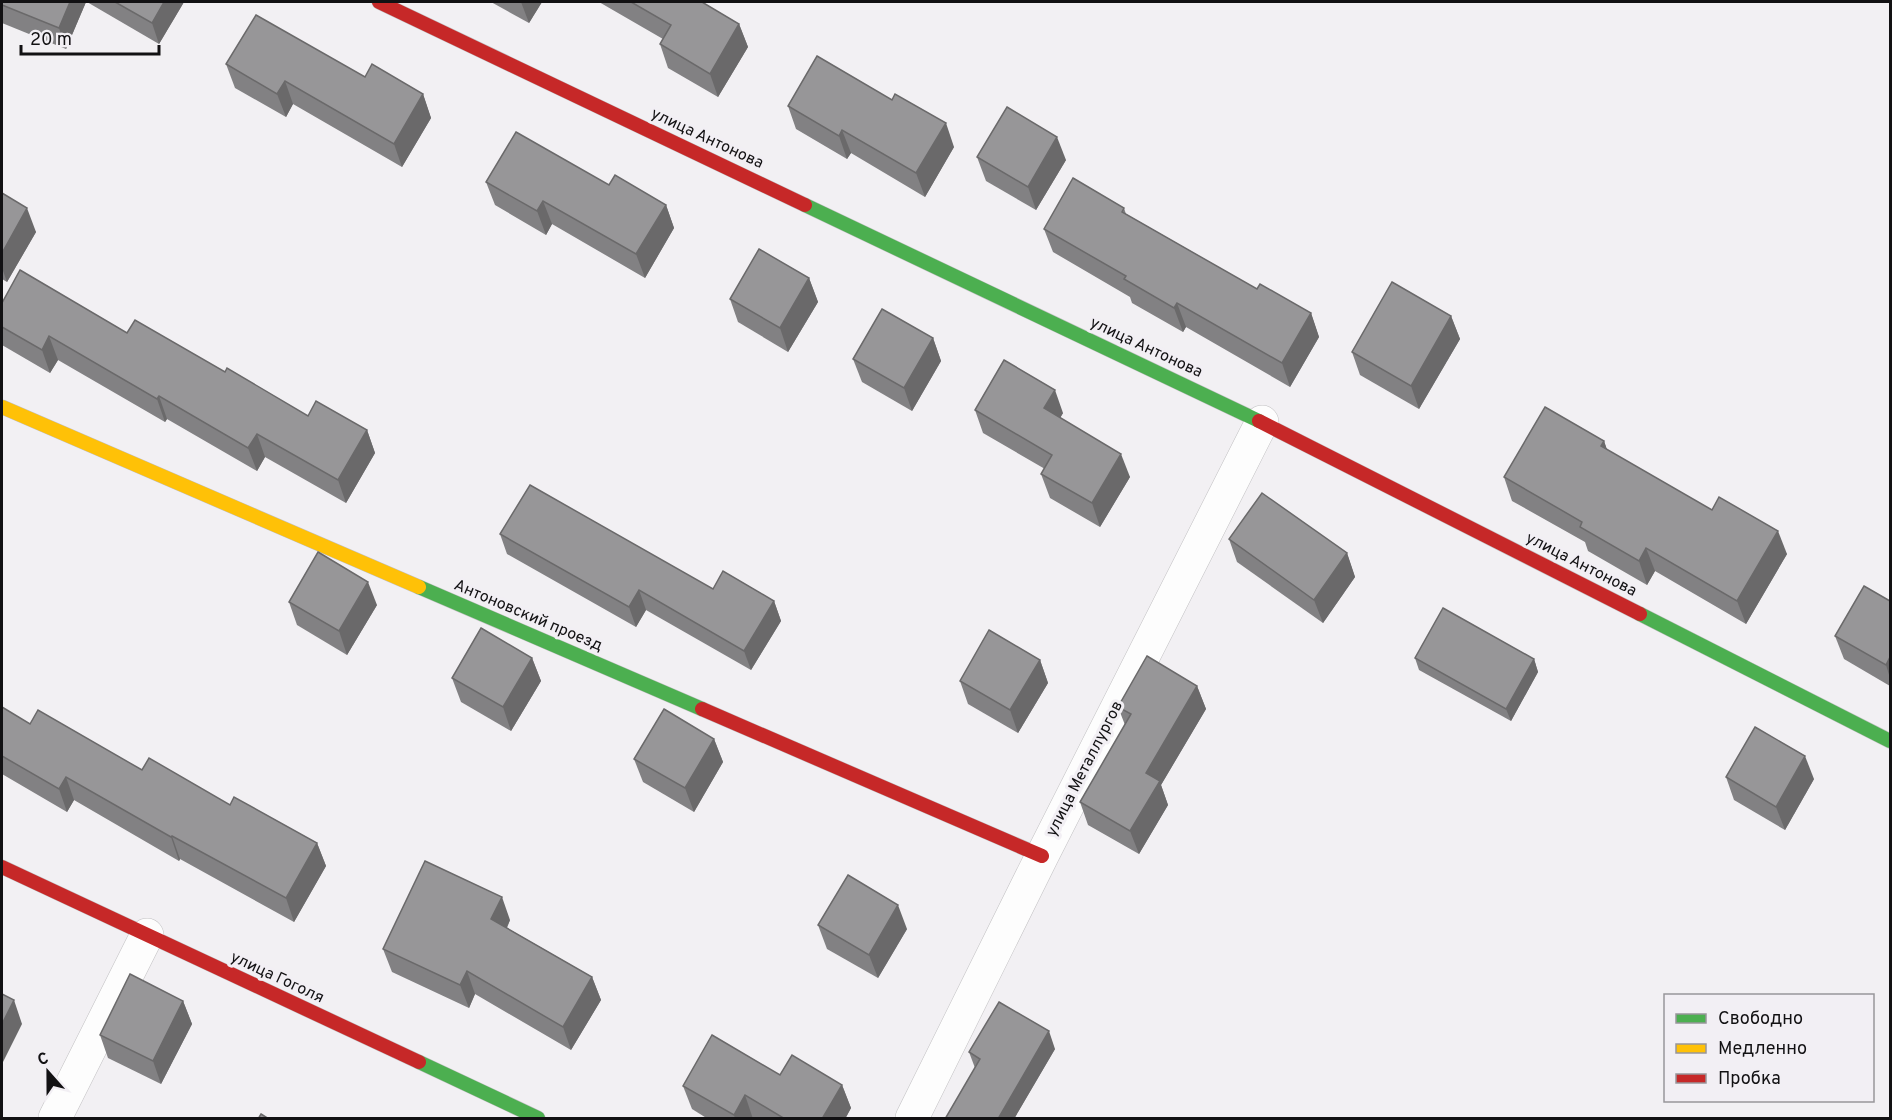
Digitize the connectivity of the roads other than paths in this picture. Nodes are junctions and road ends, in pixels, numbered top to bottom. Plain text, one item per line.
1 (379, 2) edge
2 (2, 407) edge
3 (1262, 422) junction
4 (1890, 741) edge
5 (1042, 855) junction
6 (2, 867) edge
7 (147, 935) junction
8 (55, 1119) edge
9 (538, 1119) edge
10 (912, 1119) edge

1 - 3 street, улица Антонова
2 - 5 street, Антоновский проезд
3 - 4 street, улица Антонова
3 - 5 street, улица Металлургов
5 - 10 street, улица Металлургов
6 - 7 street, улица Гоголя
7 - 8 street
7 - 9 street, улица Гоголя

